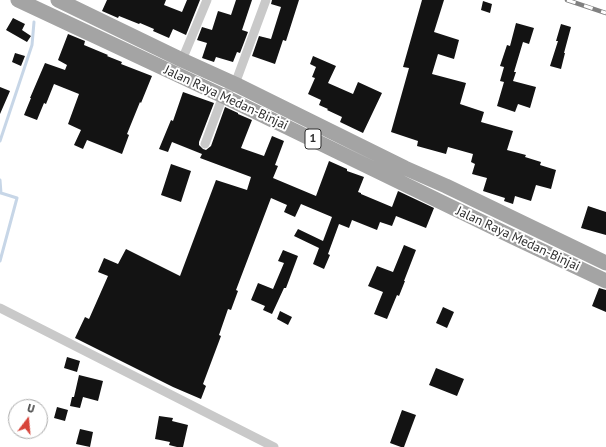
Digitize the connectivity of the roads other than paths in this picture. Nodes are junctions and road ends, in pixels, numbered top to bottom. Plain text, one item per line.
1 (18, 0) edge
2 (58, 0) edge
3 (207, 0) edge
4 (266, 0) edge
5 (182, 60) junction
6 (235, 84) junction
7 (223, 96) junction
8 (205, 144) dead end
9 (606, 263) edge
10 (606, 280) edge
11 (0, 308) edge
12 (274, 447) edge

1 - 7 main road, Jalan Raya Medan-Binjai / 1
2 - 5 main road, Jalan Raya Medan-Binjai / 1
3 - 5 street
4 - 6 street
5 - 6 main road, Jalan Raya Medan-Binjai / 1
6 - 7 street
6 - 9 main road, Jalan Raya Medan-Binjai / 1
7 - 8 street
7 - 10 main road, Jalan Raya Medan-Binjai / 1
11 - 12 street

